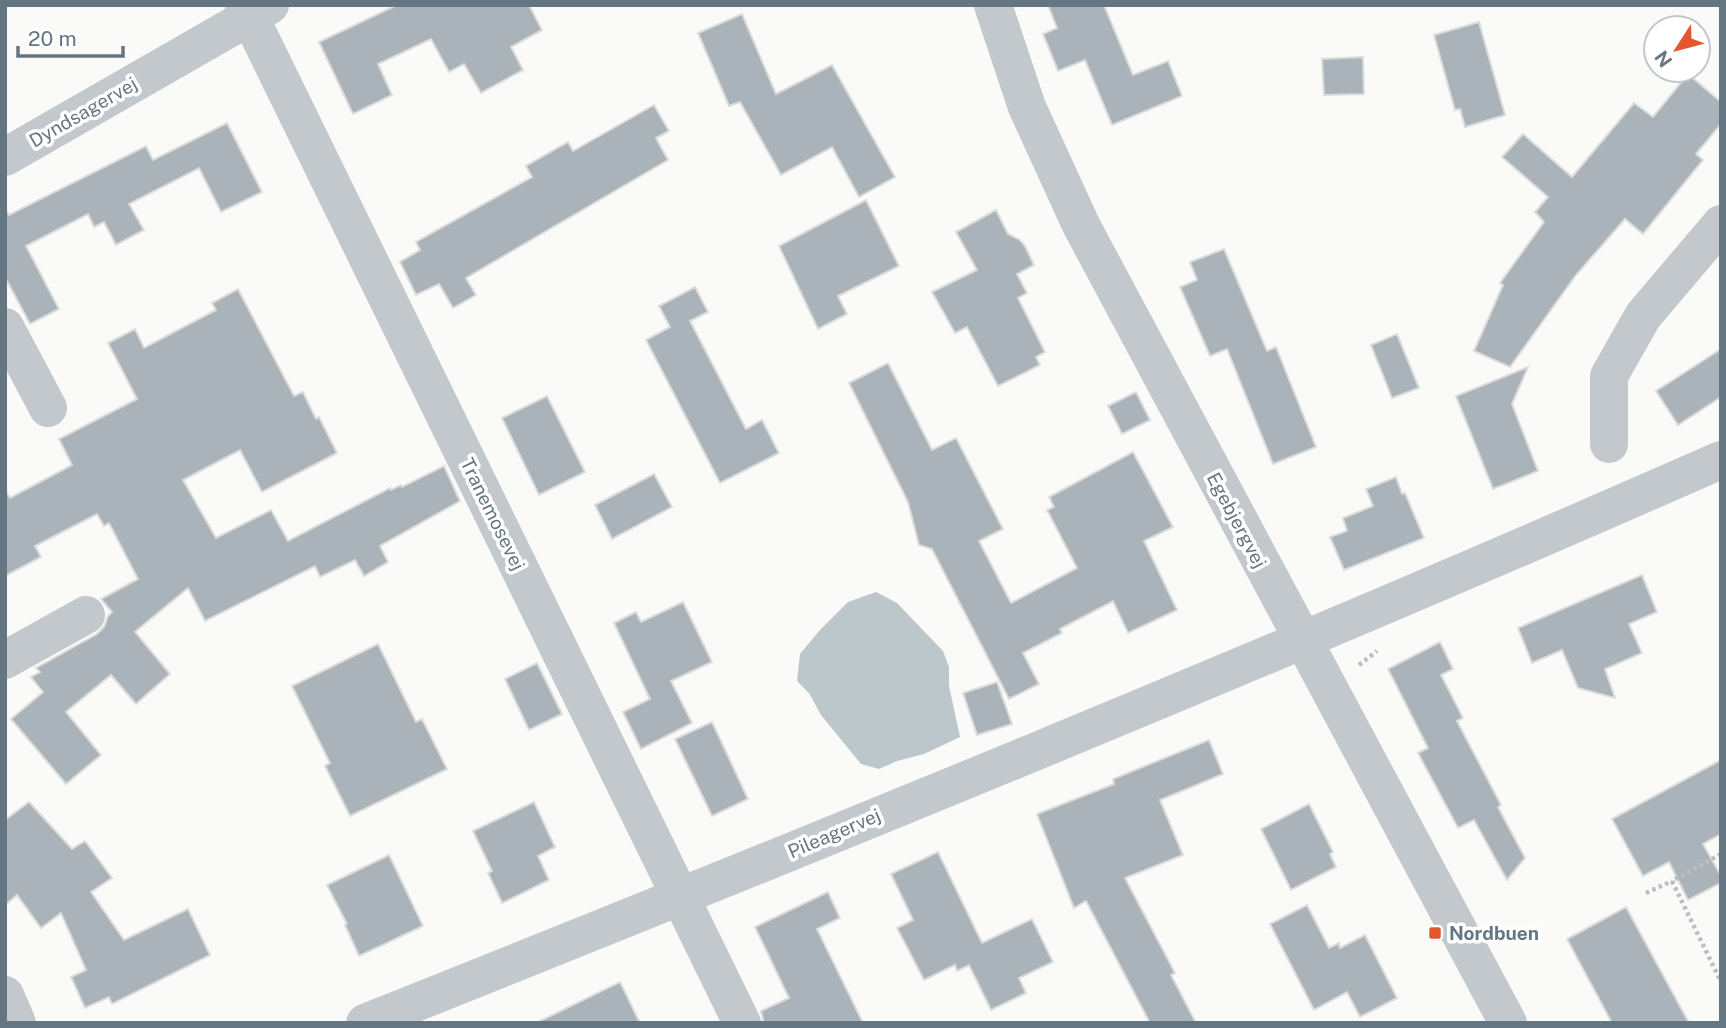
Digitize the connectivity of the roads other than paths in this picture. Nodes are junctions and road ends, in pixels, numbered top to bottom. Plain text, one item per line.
1 (993, 5) edge
2 (255, 9) edge
3 (5, 157) edge
4 (1721, 225) edge
5 (5, 327) edge
6 (48, 408) dead end
7 (1609, 444) dead end
8 (1721, 460) edge
9 (86, 615) dead end
10 (1301, 639) junction
11 (5, 660) edge
12 (680, 897) junction
13 (5, 995) edge
14 (17, 1023) edge
15 (365, 1023) edge
16 (742, 1023) edge
17 (1508, 1023) edge

1 - 10 street, Egebjergvej
2 - 3 street, Dyndsagervej
2 - 12 street, Tranemosevej
4 - 7 street
5 - 6 street
8 - 10 street
9 - 11 street
10 - 12 street, Pileagervej
10 - 17 street, Egebjergvej
12 - 15 street, Pileagervej
12 - 16 street, Tranemosevej
13 - 14 street

